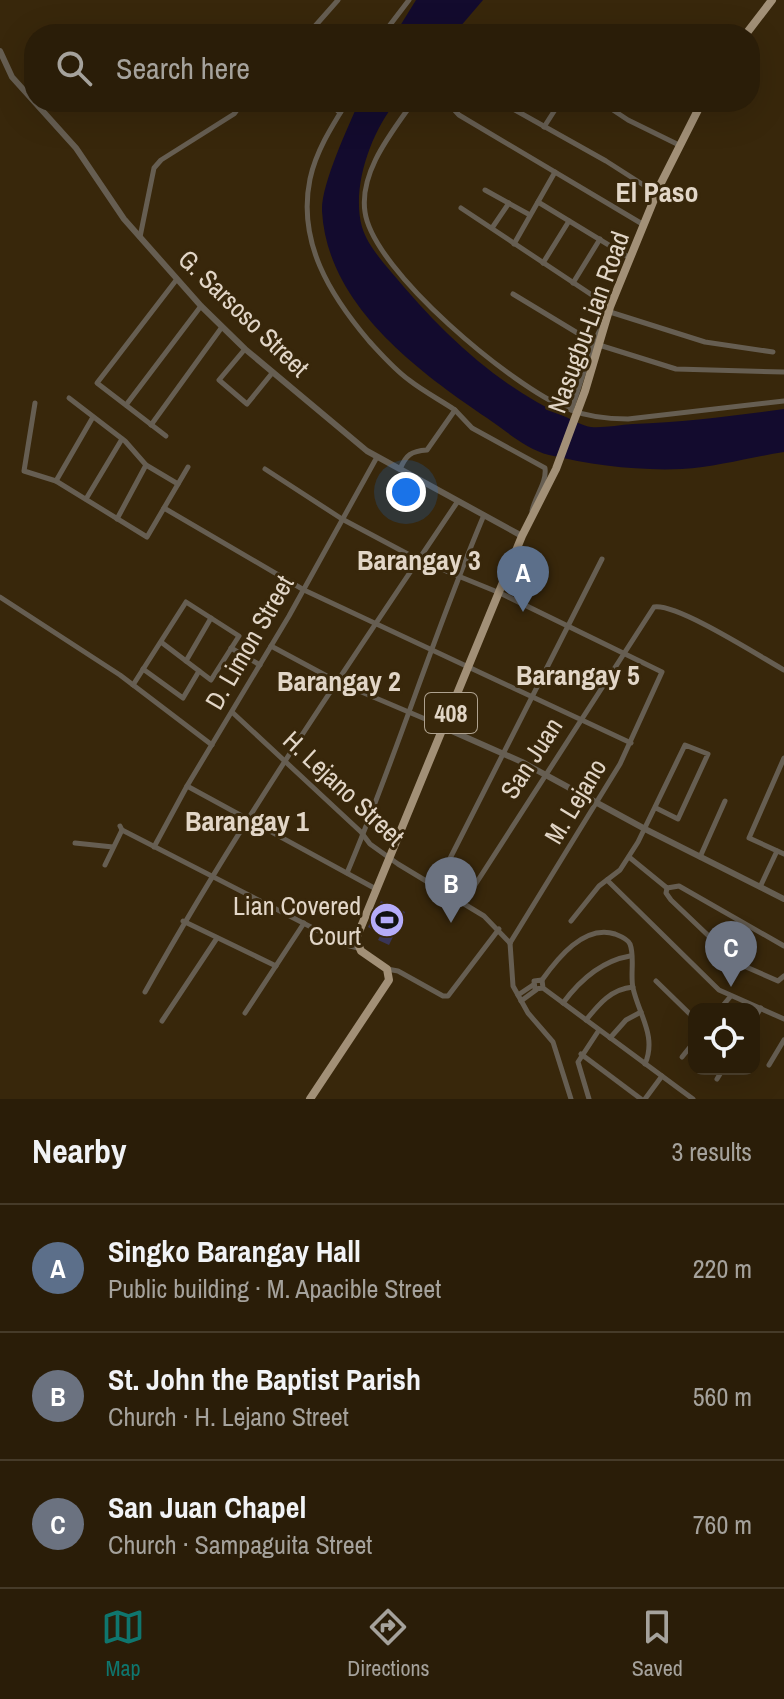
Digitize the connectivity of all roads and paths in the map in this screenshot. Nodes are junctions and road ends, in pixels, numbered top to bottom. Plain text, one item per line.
1 (338, 0) edge
2 (409, 0) edge
3 (772, 0) edge
4 (317, 24) edge
5 (391, 24) edge
6 (754, 24) edge
7 (0, 51) edge
8 (24, 92) edge
9 (43, 112) edge
10 (236, 112) edge
11 (407, 112) edge
12 (456, 112) edge
13 (518, 112) edge
14 (554, 112) edge
15 (616, 112) edge
16 (697, 112) edge
17 (340, 113) edge
18 (544, 127) junction
19 (679, 145) junction
20 (555, 172) junction
21 (485, 190) dead end
22 (657, 193) junction
23 (538, 202) junction
24 (509, 203) junction
25 (461, 208) dead end
26 (530, 215) junction
27 (569, 221) junction
28 (644, 225) junction
29 (492, 228) junction
30 (140, 237) junction
31 (600, 239) junction
32 (514, 244) junction
33 (631, 259) junction
34 (543, 263) junction
35 (177, 279) junction
36 (573, 283) junction
37 (513, 294) dead end
38 (201, 306) junction
39 (609, 310) junction
40 (222, 327) junction
41 (597, 344) junction
42 (245, 349) junction
43 (773, 352) dead end
44 (273, 372) junction
45 (784, 372) edge
46 (69, 398) dead end
47 (784, 401) edge
48 (35, 403) dead end
49 (126, 405) junction
50 (455, 410) junction
51 (571, 410) junction
52 (93, 417) junction
53 (151, 425) junction
54 (166, 436) dead end
55 (122, 439) junction
56 (377, 457) junction
57 (146, 465) junction
58 (188, 467) dead end
59 (265, 469) dead end
60 (399, 470) junction
61 (56, 481) junction
62 (178, 484) junction
63 (86, 499) junction
64 (458, 501) junction
65 (164, 508) junction
66 (484, 515) junction
67 (117, 519) junction
68 (342, 519) junction
69 (530, 519) junction
70 (522, 536) junction
71 (602, 559) dead end
72 (419, 560) junction
73 (458, 576) junction
74 (304, 590) junction
75 (500, 593) junction
76 (0, 597) edge
77 (211, 618) junction
78 (376, 624) junction
79 (569, 626) junction
80 (161, 642) junction
81 (271, 646) junction
82 (231, 648) junction
83 (432, 649) junction
84 (622, 653) junction
85 (186, 661) junction
86 (260, 665) junction
87 (470, 666) junction
88 (143, 669) junction
89 (784, 670) edge
90 (199, 671) junction
91 (338, 682) junction
92 (133, 685) junction
93 (533, 696) junction
94 (232, 712) junction
95 (409, 712) junction
96 (580, 719) junction
97 (445, 728) junction
98 (631, 743) junction
99 (212, 745) junction
100 (505, 754) junction
101 (784, 758) edge
102 (285, 760) junction
103 (544, 775) junction
104 (187, 786) junction
105 (725, 801) dead end
106 (597, 804) junction
107 (656, 808) junction
108 (247, 818) junction
109 (645, 829) junction
110 (363, 836) junction
111 (75, 843) dead end
112 (113, 847) junction
113 (154, 847) junction
114 (777, 851) junction
115 (784, 854) edge
116 (391, 857) junction
117 (629, 857) junction
118 (700, 857) junction
119 (105, 865) dead end
120 (347, 873) junction
121 (211, 876) junction
122 (607, 880) junction
123 (436, 886) junction
124 (760, 887) junction
125 (667, 888) junction
126 (377, 889) junction
127 (784, 899) edge
128 (464, 902) junction
129 (183, 921) junction
130 (571, 921) dead end
131 (304, 923) junction
132 (499, 929) junction
133 (217, 938) junction
134 (510, 943) junction
135 (784, 946) edge
136 (358, 948) junction
137 (630, 956) junction
138 (276, 966) junction
139 (387, 969) junction
140 (784, 976) edge
141 (656, 981) dead end
142 (537, 987) junction
143 (633, 987) junction
144 (145, 992) dead end
145 (730, 997) junction
146 (520, 998) junction
147 (563, 1003) junction
148 (725, 1003) edge
149 (761, 1008) joint
150 (641, 1012) junction
151 (688, 1012) edge
152 (245, 1013) dead end
153 (784, 1019) edge
154 (586, 1020) junction
155 (162, 1021) dead end
156 (599, 1030) junction
157 (610, 1038) junction
158 (784, 1040) edge
159 (688, 1050) edge
160 (581, 1054) junction
161 (682, 1057) dead end
162 (645, 1064) junction
163 (769, 1065) dead end
164 (719, 1075) edge
165 (662, 1076) junction
166 (717, 1079) dead end
167 (310, 1099) edge
168 (571, 1099) edge
169 (589, 1099) edge
170 (643, 1099) edge
171 (693, 1099) edge

1 - 4 street
2 - 5 street
3 - 6 main road
7 - 8 street, G. Sarsoso Street
9 - 30 street, G. Sarsoso Street
10 - 30 street
11 - 51 street
12 - 20 street
13 - 18 street
14 - 18 street
15 - 19 street
16 - 19 main road, Nasugbu-Lian Road / 408
17 - 50 street
18 - 22 street
19 - 22 main road, Nasugbu-Lian Road / 408
20 - 23 street
20 - 28 street
21 - 24 street
22 - 28 main road, Nasugbu-Lian Road / 408
23 - 26 street
23 - 27 street
24 - 26 street
24 - 29 street
25 - 29 street
26 - 32 street
27 - 31 street
27 - 34 street
28 - 33 main road, Nasugbu-Lian Road / 408
29 - 32 street
30 - 35 street, G. Sarsoso Street
31 - 33 street
31 - 36 street
32 - 34 street
33 - 39 main road, Nasugbu-Lian Road / 408
34 - 36 street
35 - 38 street, G. Sarsoso Street
35 - 49 street
36 - 39 street
37 - 41 street
38 - 40 street, G. Sarsoso Street
38 - 49 street
39 - 41 main road, Nasugbu-Lian Road / 408
39 - 43 street
40 - 42 street, G. Sarsoso Street
40 - 53 street
41 - 45 street
41 - 51 street
41 - 69 main road, Nasugbu-Lian Road / 408
42 - 44 street, G. Sarsoso Street
42 - 44 street
44 - 56 street, G. Sarsoso Street
46 - 52 street
47 - 51 street
48 - 61 street
49 - 53 street
50 - 60 street
50 - 69 street
52 - 55 street
52 - 61 street
53 - 54 street
55 - 57 street
55 - 63 street
56 - 60 street, G. Sarsoso Street
56 - 68 street, D. Limon Street
57 - 62 street
57 - 67 street
58 - 62 street
59 - 68 street
60 - 64 street, G. Sarsoso Street
61 - 63 street
62 - 65 street
63 - 67 street
64 - 66 street, G. Sarsoso Street
64 - 72 street
65 - 67 street
65 - 74 street
66 - 70 street, G. Sarsoso Street
66 - 73 street
68 - 72 street
68 - 74 street, D. Limon Street
69 - 70 main road, 408
70 - 75 main road, 408
71 - 79 street
72 - 73 street
72 - 78 street
73 - 75 street
73 - 83 street
74 - 78 street
74 - 81 street, D. Limon Street
75 - 79 street
75 - 87 main road, 408
76 - 92 street
77 - 80 street
77 - 82 street
77 - 85 street
78 - 83 street
78 - 91 street
79 - 84 street
79 - 93 street
80 - 85 street
80 - 88 street
81 - 86 street, D. Limon Street
81 - 91 street
82 - 86 street
82 - 90 street
83 - 87 street
83 - 95 street
84 - 89 street, San Juan
84 - 96 street, San Juan
84 - 98 street, M. Lejano
85 - 90 street
86 - 94 street, D. Limon Street
87 - 93 street
87 - 97 main road, 408
88 - 90 street
88 - 92 street
91 - 95 street
91 - 102 street
92 - 99 street
93 - 96 street
93 - 100 street
94 - 99 street, D. Limon Street
94 - 102 street, H. Lejano Street
95 - 97 street
95 - 110 street
96 - 98 street
96 - 103 street, San Juan
97 - 100 street
97 - 116 main road, 408
98 - 106 street, M. Lejano
99 - 104 street, D. Limon Street
100 - 103 street
100 - 123 street
101 - 114 street
102 - 108 street
102 - 110 street, H. Lejano Street
103 - 106 street
103 - 128 street, San Juan
104 - 108 street
104 - 113 street, D. Limon Street
105 - 118 street
106 - 109 street
106 - 134 street, M. Lejano
107 - 107 street
107 - 109 street
108 - 120 street
108 - 121 street
109 - 117 street
109 - 118 street
110 - 116 street, H. Lejano Street
110 - 120 street
111 - 112 street
112 - 113 street
112 - 119 street
113 - 121 street
114 - 115 street
114 - 124 street
116 - 123 street, H. Lejano Street
116 - 126 main road, 408
117 - 122 street
117 - 125 street
118 - 124 street
120 - 126 street
121 - 129 street
121 - 131 street
122 - 130 street
122 - 145 street
123 - 128 street, H. Lejano Street
124 - 127 street
125 - 135 street
125 - 140 street
126 - 136 main road, 408
128 - 132 street, H. Lejano Street
129 - 133 street
129 - 144 street
131 - 136 street
131 - 138 street
132 - 134 street, H. Lejano Street
132 - 139 street
133 - 138 street
133 - 155 street
134 - 146 street
136 - 139 main road
137 - 142 street
137 - 143 street
137 - 147 street
138 - 152 street
139 - 167 main road
141 - 151 street
142 - 146 street
142 - 147 street
143 - 150 street
143 - 154 street
145 - 148 street
145 - 149 street
146 - 168 street
147 - 154 street
149 - 153 street
150 - 157 street
150 - 162 street
154 - 156 street
156 - 157 street
156 - 160 street
157 - 162 street
158 - 163 street
159 - 161 street
160 - 169 street
160 - 170 street
162 - 165 street
164 - 166 street
165 - 170 street
165 - 171 street

